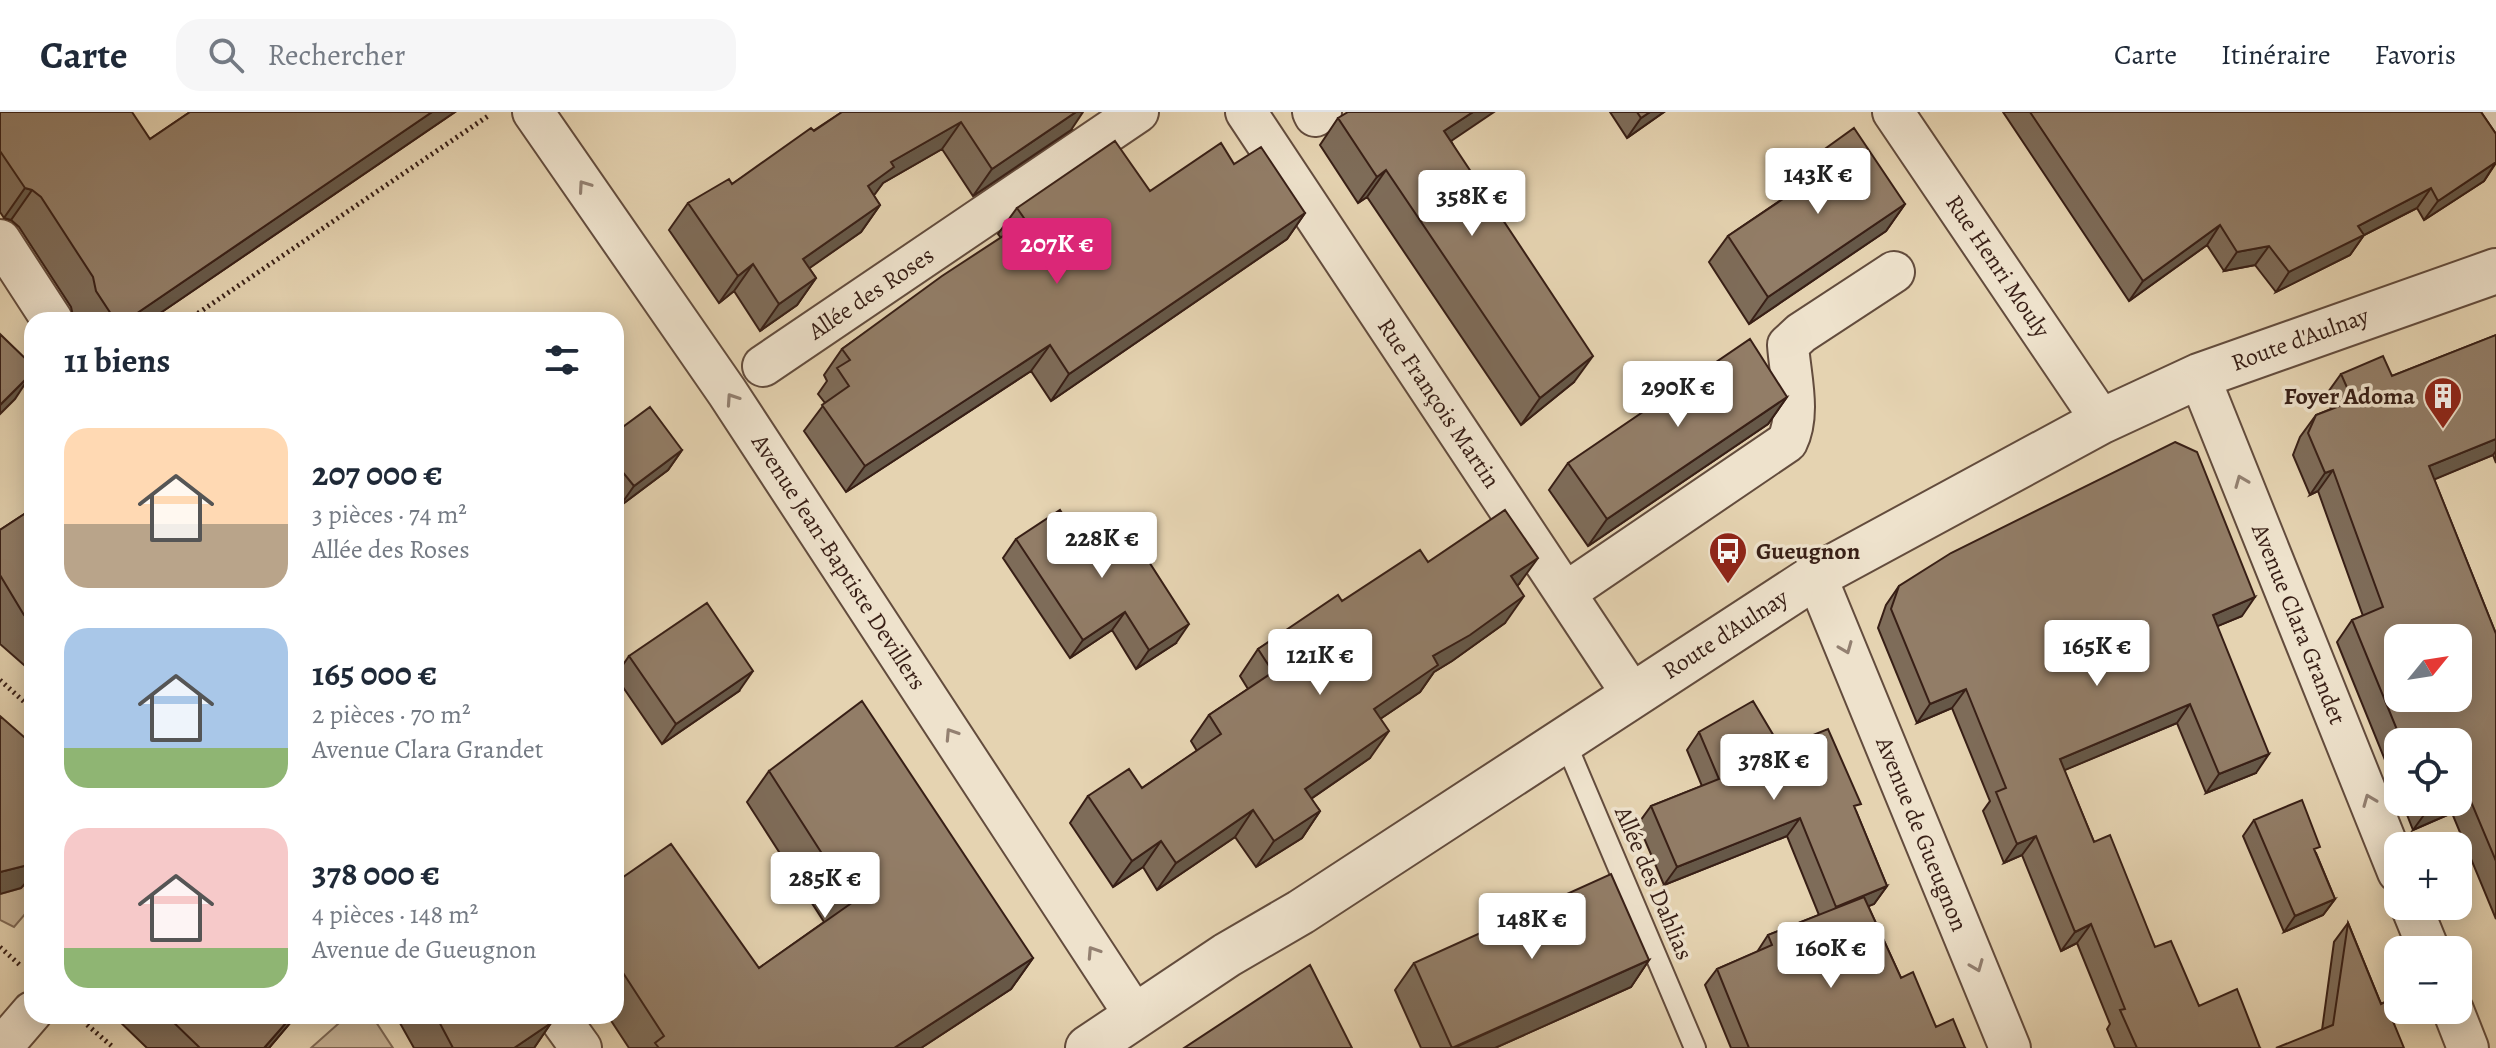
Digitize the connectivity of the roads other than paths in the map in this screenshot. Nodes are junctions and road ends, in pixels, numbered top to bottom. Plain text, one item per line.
1 (533, 112) edge
2 (1138, 112) edge
3 (1246, 112) edge
4 (1313, 112) edge
5 (1321, 112) edge
6 (1893, 112) edge
7 (2491, 112) edge
8 (2496, 120) edge
9 (0, 240) edge
10 (2496, 271) edge
11 (1894, 272) dead end
12 (47, 312) edge
13 (763, 366) dead end
14 (2199, 376) junction
15 (2102, 421) junction
16 (1816, 576) junction
17 (1565, 593) junction
18 (1632, 694) junction
19 (1564, 739) junction
20 (2384, 837) edge
21 (1136, 1017) junction
22 (24, 1021) edge
23 (564, 1024) edge
24 (2459, 1024) edge
25 (1, 1048) edge
26 (581, 1048) edge
27 (1088, 1048) edge
28 (1695, 1048) edge
29 (2010, 1048) edge
30 (2468, 1048) edge

21 -> 1 street, Avenue Jean-Baptiste Devillers
2 - 13 street, Allée des Roses
3 - 17 street, Rue François Martin
4 - 5 street
6 - 15 street, Rue Henri Mouly
7 - 8 street
9 - 12 street
10 - 14 street, Route d'Aulnay
11 - 17 street
14 - 15 street, Route d'Aulnay
20 -> 14 street, Avenue Clara Grandet
15 - 16 street, Route d'Aulnay
16 - 18 street, Route d'Aulnay
16 -> 29 street, Avenue de Gueugnon
17 - 18 street, Rue François Martin
18 - 19 street, Route d'Aulnay
19 - 21 street, Route d'Aulnay
19 - 28 lane, Allée des Dahlias
21 - 27 street, Route d'Aulnay
22 - 25 street
23 - 26 street
24 - 30 street

